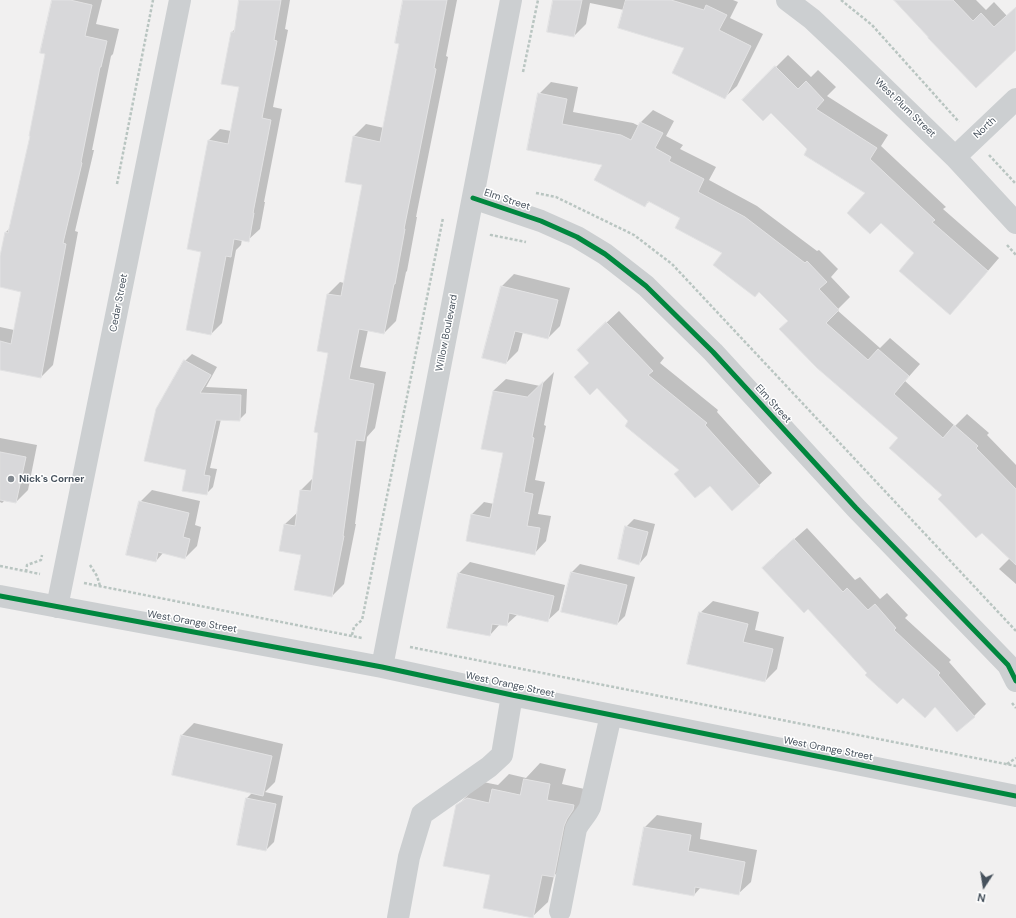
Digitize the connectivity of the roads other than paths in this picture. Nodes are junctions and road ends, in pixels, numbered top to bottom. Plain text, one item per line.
1 (180, 0) edge
2 (511, 0) edge
3 (787, 0) edge
4 (1016, 99) edge
5 (955, 157) junction
6 (473, 198) junction
7 (1016, 223) edge
8 (0, 596) edge
9 (57, 607) junction
10 (382, 667) junction
11 (1013, 692) edge
12 (512, 695) junction
13 (611, 715) junction
14 (1016, 796) edge
15 (560, 911) dead end
16 (398, 918) edge

1 - 9 street, Cedar Street
2 - 6 street, Willow Boulevard
3 - 5 street, West Plum Street
4 - 5 street, North
5 - 7 street, West Plum Street
6 - 10 street, Willow Boulevard
6 - 11 street, Elm Street
8 - 9 street, West Orange Street
9 - 10 street, West Orange Street
10 - 12 street, West Orange Street
12 - 13 street, West Orange Street
12 - 16 street
13 - 14 street, West Orange Street
13 - 15 street

